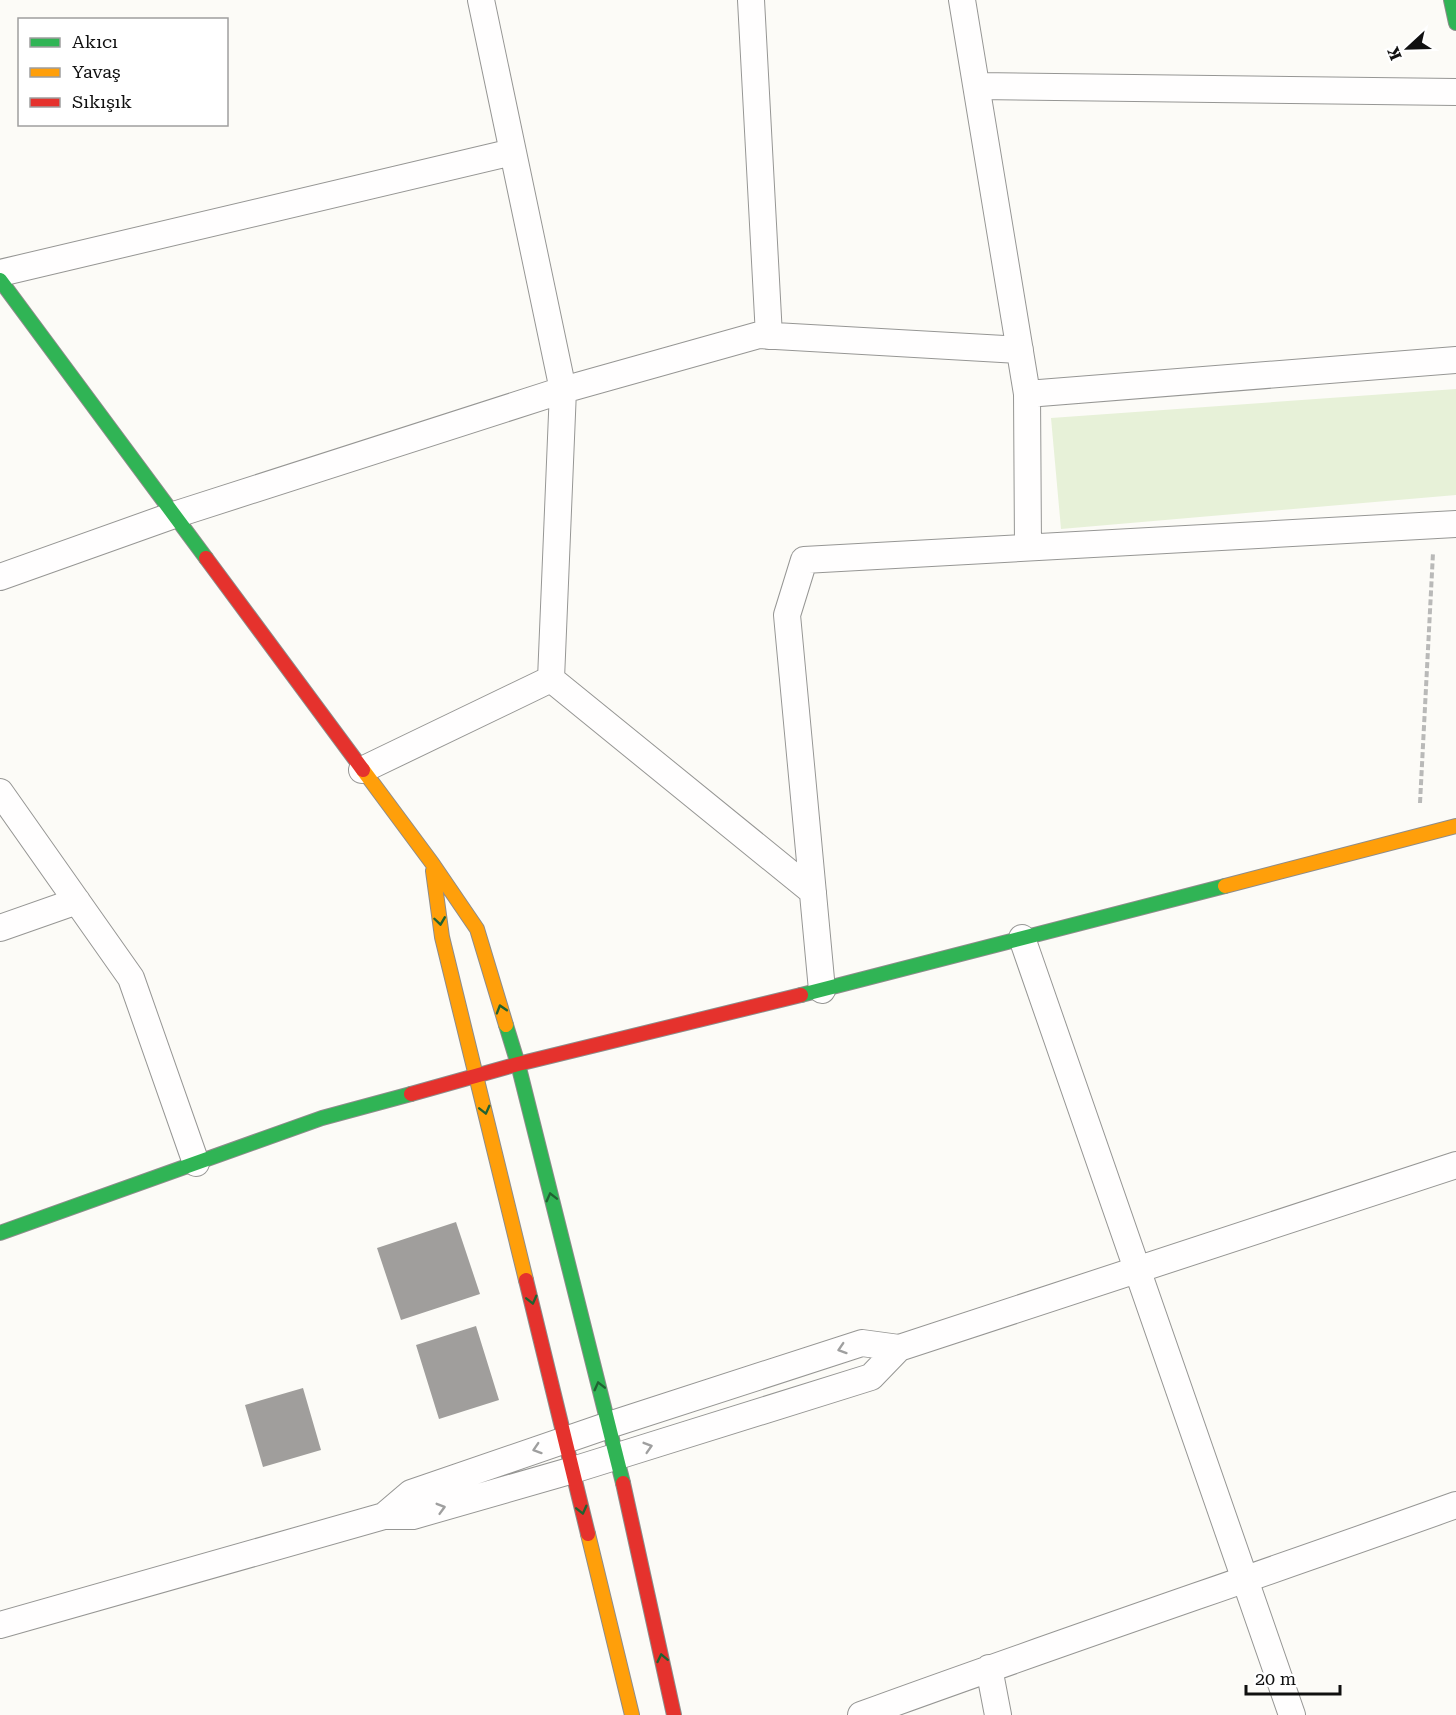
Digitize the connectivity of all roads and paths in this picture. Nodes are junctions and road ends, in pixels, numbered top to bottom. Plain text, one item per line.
1 (482, 0) edge
2 (751, 0) edge
3 (962, 0) edge
4 (1451, 0) edge
5 (1456, 23) edge
6 (977, 86) junction
7 (1456, 92) edge
8 (513, 152) junction
9 (0, 273) edge
10 (0, 280) edge
11 (769, 336) junction
12 (1020, 350) junction
13 (1456, 360) edge
14 (563, 390) junction
15 (1027, 394) junction
16 (174, 514) junction
17 (1445, 524) edge
18 (1028, 547) junction
19 (0, 577) edge
20 (551, 679) junction
21 (362, 770) junction
22 (0, 792) edge
23 (1456, 826) edge
24 (1418, 836) junction
25 (432, 863) junction
26 (813, 892) junction
27 (77, 901) junction
28 (0, 928) edge
29 (1022, 938) junction
30 (822, 990) junction
31 (518, 1064) junction
32 (476, 1075) junction
33 (196, 1163) junction
34 (1456, 1166) edge
35 (0, 1233) edge
36 (1137, 1270) junction
37 (899, 1348) junction
38 (609, 1425) junction
39 (566, 1440) junction
40 (617, 1456) junction
41 (573, 1470) junction
42 (1456, 1504) edge
43 (384, 1516) junction
44 (1244, 1581) junction
45 (0, 1625) edge
46 (989, 1668) junction
47 (632, 1715) edge
48 (674, 1715) edge
49 (861, 1715) edge
50 (998, 1715) edge
51 (1292, 1715) edge

1 - 8 street
2 - 11 street
3 - 6 street
4 - 5 street
6 - 7 street
6 - 12 street
8 - 9 street
8 - 14 street
10 - 16 street
11 - 12 street
11 - 14 street
12 - 15 street
13 - 15 street
14 - 16 street
14 - 20 street
15 - 18 street
16 - 19 street
16 - 21 street
17 - 18 street
17 - 24 path
18 - 26 street
20 - 21 street
20 - 26 street
21 - 25 street
22 - 27 street
23 - 24 street
24 - 29 street
31 -> 25 street
25 -> 32 street
26 - 30 street
27 - 28 street
27 - 33 street
29 - 30 street
29 - 36 street
30 - 31 street
31 - 32 street
38 -> 31 street
32 - 33 street
32 -> 39 street
33 - 35 street
34 - 36 street
36 - 37 street
36 - 44 street
37 -> 38 street
40 -> 37 street
38 - 39 street
38 - 40 street
39 - 41 street
39 -> 43 street
40 - 41 street
48 -> 40 street
43 -> 41 street
41 -> 47 street
42 - 44 street
43 - 45 street
44 - 46 street
44 - 51 street
46 - 49 street
46 - 50 street

